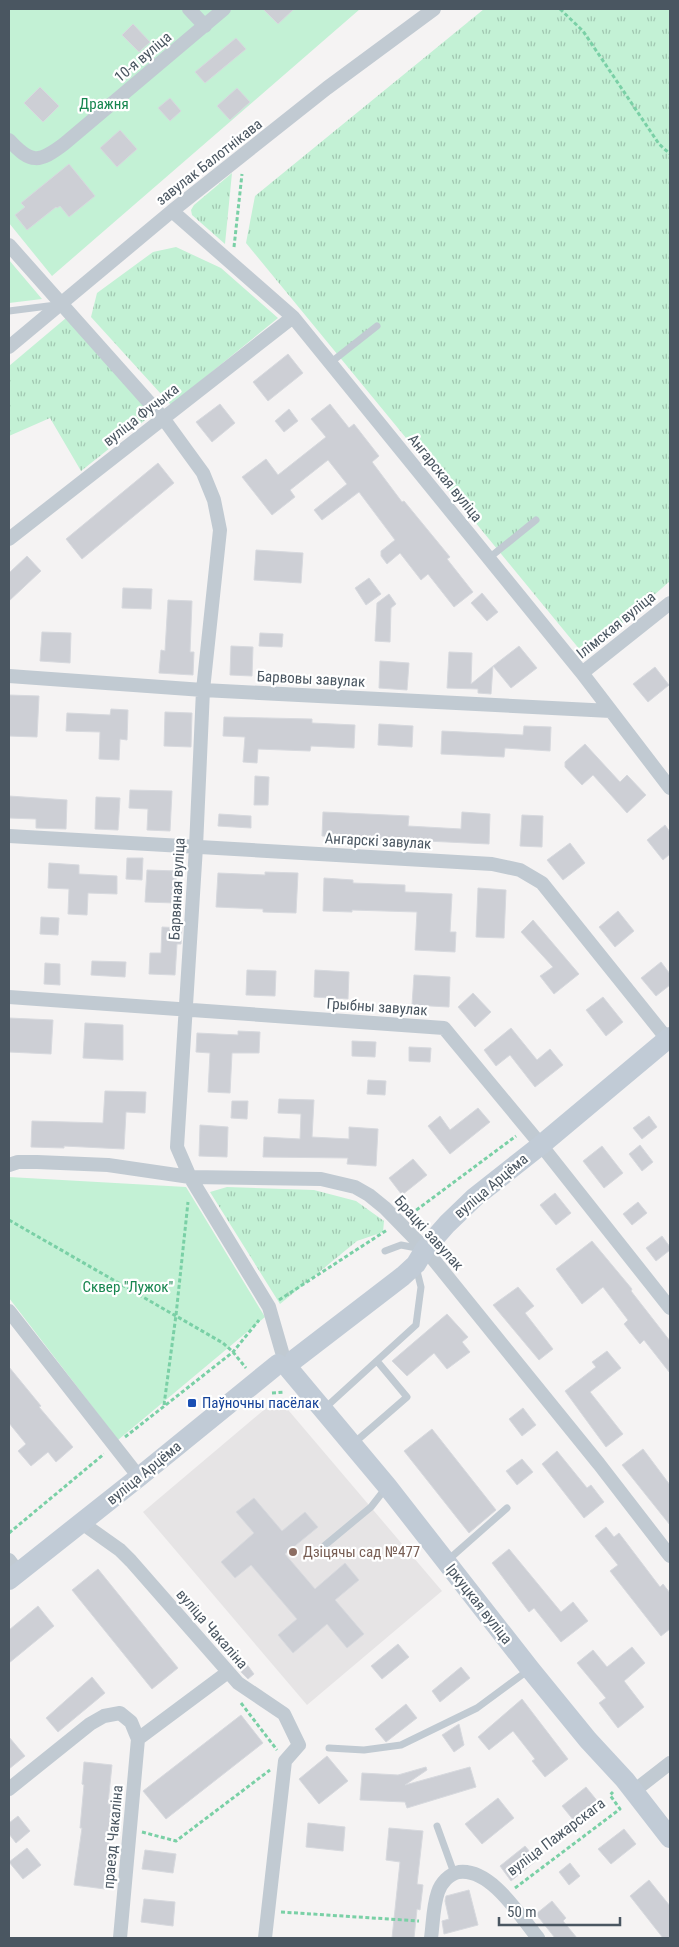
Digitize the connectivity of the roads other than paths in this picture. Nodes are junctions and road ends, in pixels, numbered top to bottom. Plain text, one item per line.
1 (188, 9) edge
2 (224, 9) edge
3 (434, 9) edge
4 (205, 26) junction
5 (9, 140) edge
6 (172, 211) junction
7 (9, 245) edge
8 (61, 304) junction
9 (9, 311) edge
10 (293, 317) junction
11 (377, 326) dead end
12 (9, 347) edge
13 (330, 363) junction
14 (163, 418) junction
15 (536, 520) dead end
16 (9, 539) edge
17 (489, 558) junction
18 (670, 603) edge
19 (582, 673) junction
20 (9, 676) edge
21 (203, 690) junction
22 (611, 711) junction
23 (670, 788) edge
24 (9, 836) edge
25 (196, 847) junction
26 (9, 997) edge
27 (186, 1009) junction
28 (668, 1042) edge
29 (541, 1145) junction
30 (9, 1165) edge
31 (190, 1177) junction
32 (385, 1251) dead end
33 (420, 1257) junction
34 (670, 1308) edge
35 (9, 1311) edge
36 (377, 1360) junction
37 (286, 1361) junction
38 (323, 1410) junction
39 (352, 1445) junction
40 (139, 1477) junction
41 (387, 1486) junction
42 (507, 1508) dead end
43 (82, 1523) junction
44 (318, 1550) dead end
45 (670, 1556) edge
46 (446, 1562) junction
47 (12, 1571) edge
48 (530, 1669) junction
49 (228, 1672) junction
50 (138, 1739) junction
51 (329, 1748) dead end
52 (670, 1763) edge
53 (629, 1786) junction
54 (9, 1789) edge
55 (437, 1826) dead end
56 (670, 1838) edge
57 (454, 1873) junction
58 (120, 1938) edge
59 (264, 1938) edge
60 (431, 1938) edge
61 (538, 1938) edge

1 - 4 street
2 - 4 street, 10-я вуліца
3 - 6 street, завулак Балотнікава
4 - 5 street, 10-я вуліца
6 - 8 street, завулак Балотнікава
6 - 10 street, Ангарская вуліца
7 - 8 street, Барвяная вуліца
8 - 9 lane
8 - 12 street, завулак Балотнікава
8 - 14 street, Барвяная вуліца
10 - 13 street, Ангарская вуліца
10 - 14 street, вуліца Фучыка
11 - 13 lane
13 - 17 street, Ангарская вуліца
14 - 16 street, вуліца Фучыка
14 - 21 street, Барвяная вуліца
15 - 17 lane
17 - 19 street, Ангарская вуліца
18 - 19 street, Ілімская вуліца
19 - 22 street, Ангарская вуліца
20 - 21 street, Барвовы завулак
21 - 22 street, Барвовы завулак
21 - 25 street, Барвяная вуліца
22 - 23 street, Ангарская вуліца
24 - 25 street, Ангарскі завулак
25 - 27 street, Барвяная вуліца
25 - 28 street, Ангарскі завулак
26 - 27 street, Грыбны завулак
27 - 29 street, Грыбны завулак
27 - 31 street, Барвяная вуліца
28 - 29 street, вуліца Арцёма
29 - 33 street, вуліца Арцёма
29 - 34 street, Грыбны завулак
30 - 31 street, Брацкі завулак
31 - 33 street, Брацкі завулак
31 - 37 street, Барвяная вуліца
32 - 33 lane
33 - 36 lane
33 - 37 street, вуліца Арцёма
33 - 45 street, Брацкі завулак
35 - 40 street
36 - 38 lane
36 - 39 lane
37 - 38 street, Іркуцкая вуліца
37 - 40 street, вуліца Арцёма
38 - 39 street, Іркуцкая вуліца
39 - 41 street, Іркуцкая вуліца
40 - 43 street, вуліца Арцёма
41 - 44 lane
41 - 46 street, Іркуцкая вуліца
42 - 46 lane
43 - 47 street, вуліца Арцёма
43 - 49 street, вуліца Чакаліна
46 - 48 street, Іркуцкая вуліца
48 - 51 lane
48 - 53 street, Іркуцкая вуліца
49 - 50 street
49 - 59 street, вуліца Чакаліна
50 - 54 street
50 - 58 street, праезд Чакаліна
52 - 53 street
53 - 56 street, Іркуцкая вуліца
55 - 57 lane
57 - 60 street
57 - 61 street

